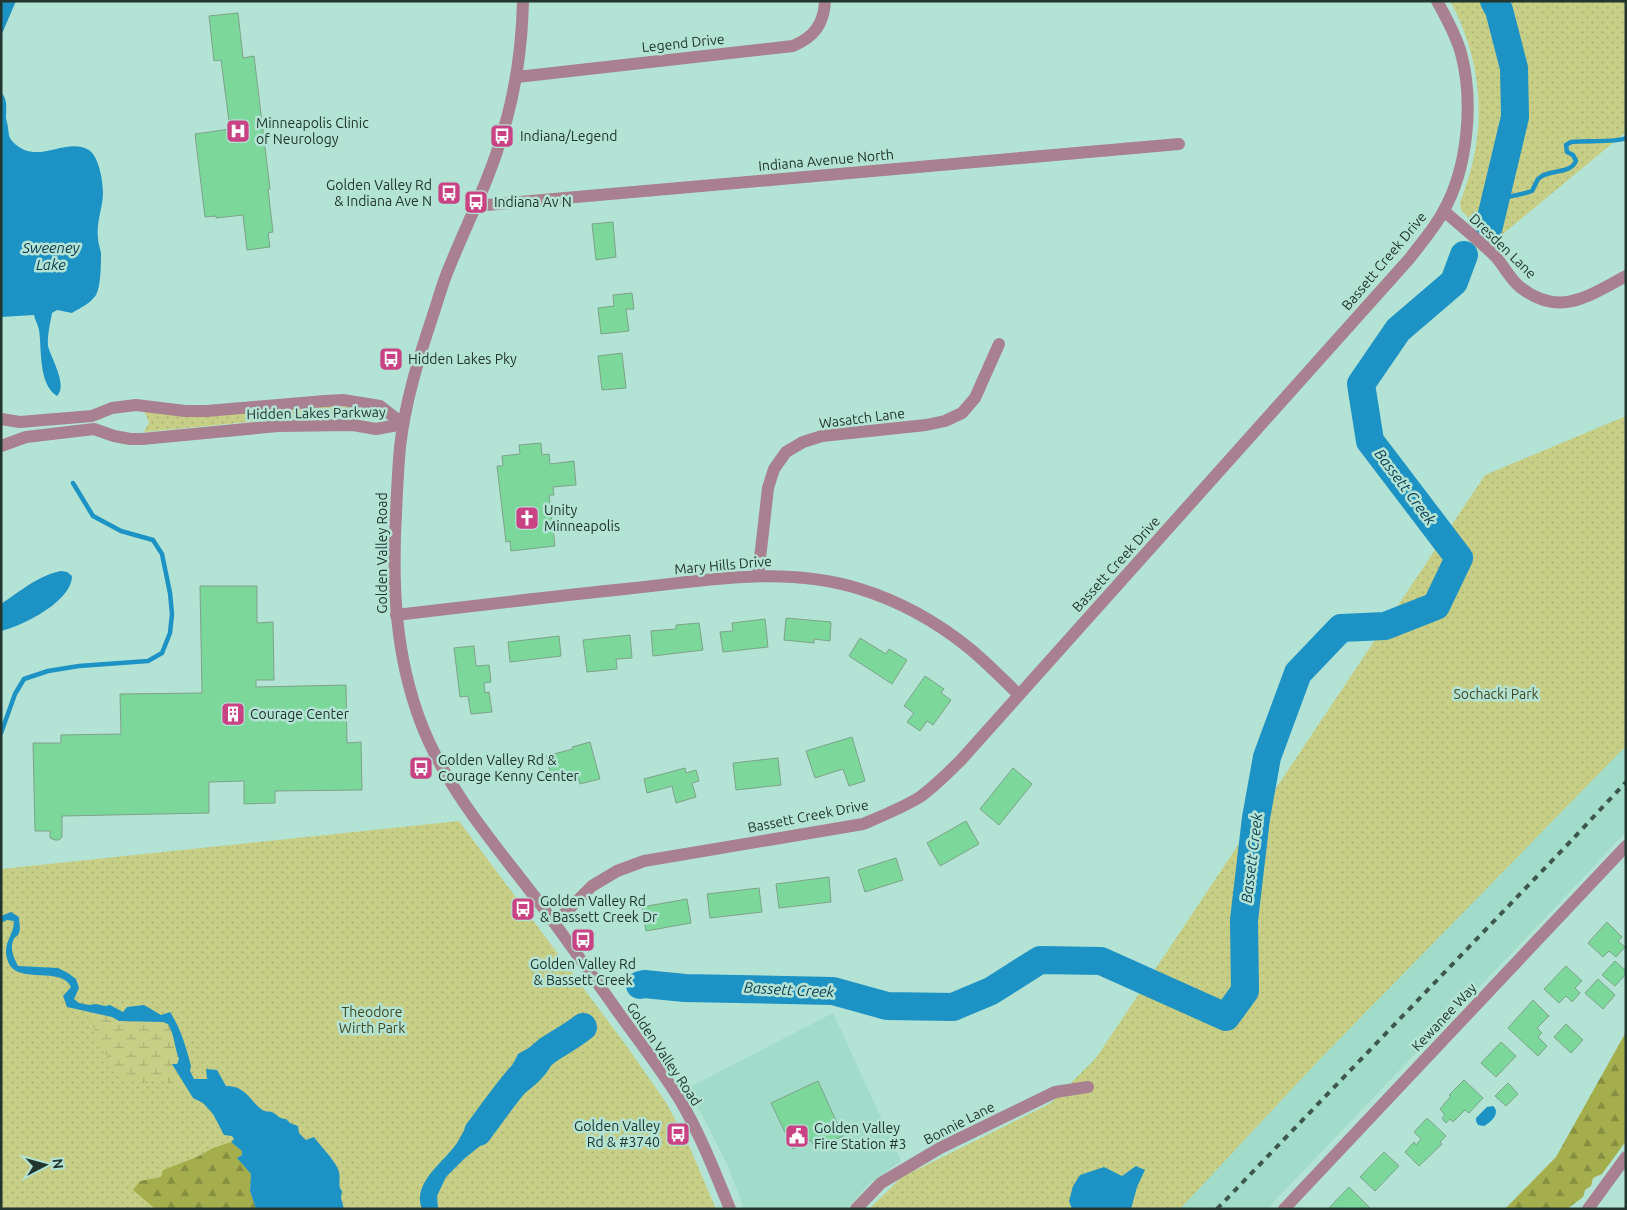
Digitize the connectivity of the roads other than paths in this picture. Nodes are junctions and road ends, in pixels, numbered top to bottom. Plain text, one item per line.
1 (523, 1) edge
2 (824, 1) edge
3 (1437, 1) edge
4 (517, 77) junction
5 (1179, 144) dead end
6 (475, 206) junction
7 (1444, 211) junction
8 (1626, 276) edge
9 (999, 344) dead end
10 (1, 419) edge
11 (403, 424) junction
12 (1, 446) edge
13 (758, 576) junction
14 (396, 615) junction
15 (1019, 694) junction
16 (1626, 846) edge
17 (555, 923) junction
18 (1088, 1087) dead end
19 (1626, 1157) edge
20 (730, 1209) edge
21 (856, 1209) edge
22 (1284, 1209) edge
23 (1588, 1209) edge

1 - 4 street, Golden Valley Road
2 - 4 street, Legend Drive
3 - 7 street, Bassett Creek Drive
4 - 6 street, Golden Valley Road
5 - 6 street, Indiana Avenue North
6 - 11 street, Golden Valley Road
7 - 8 street, Dresden Lane
7 - 15 street, Bassett Creek Drive
9 - 13 street, Wasatch Lane
10 - 11 street, Hidden Lakes Parkway
11 - 12 street, Hidden Lakes Parkway
11 - 14 street, Golden Valley Road
13 - 14 street, Mary Hills Drive
13 - 15 street, Mary Hills Drive
14 - 17 street, Golden Valley Road
15 - 17 street, Bassett Creek Drive
16 - 22 street, Kewanee Way
17 - 20 street, Golden Valley Road
18 - 21 street, Bonnie Lane
19 - 23 street

